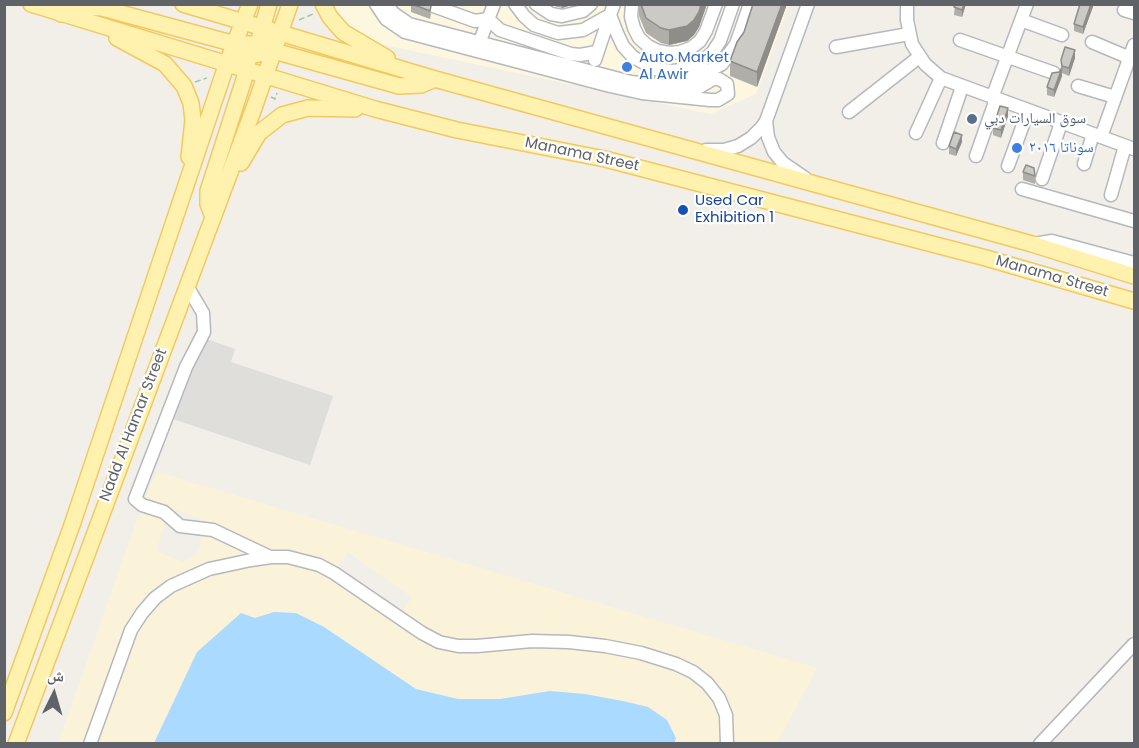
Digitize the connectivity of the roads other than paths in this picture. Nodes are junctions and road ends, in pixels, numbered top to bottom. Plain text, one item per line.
1 (32, 4) edge
2 (183, 4) edge
3 (250, 4) edge
4 (269, 4) edge
5 (290, 4) edge
6 (376, 4) edge
7 (387, 4) edge
8 (428, 4) edge
9 (494, 4) edge
10 (515, 4) edge
11 (536, 4) edge
12 (591, 4) edge
13 (632, 4) edge
14 (716, 4) edge
15 (733, 4) edge
16 (750, 4) edge
17 (808, 4) edge
18 (1027, 4) edge
19 (904, 5) edge
20 (324, 7) edge
21 (612, 10) edge
22 (60, 14) junction
23 (488, 18) junction
24 (1022, 20) junction
25 (710, 21) junction
26 (88, 22) junction
27 (243, 22) junction
28 (262, 27) junction
29 (725, 27) junction
30 (280, 33) junction
31 (909, 34) junction
32 (1062, 35) dead end
33 (960, 40) dead end
34 (480, 41) junction
35 (1092, 42) dead end
36 (1134, 45) edge
37 (836, 47) dead end
38 (253, 52) junction
39 (597, 52) junction
40 (919, 57) junction
41 (1008, 57) junction
42 (1130, 58) junction
43 (227, 63) junction
44 (655, 69) junction
45 (414, 73) junction
46 (597, 73) junction
47 (1054, 73) edge
48 (266, 75) junction
49 (941, 78) junction
50 (435, 79) junction
51 (1078, 86) dead end
52 (962, 87) junction
53 (1116, 97) junction
54 (994, 98) junction
55 (375, 109) junction
56 (1028, 111) junction
57 (849, 112) dead end
58 (766, 121) junction
59 (1061, 123) junction
60 (916, 133) dead end
61 (1097, 136) junction
62 (943, 143) dead end
63 (1132, 148) edge
64 (689, 150) junction
65 (976, 156) dead end
66 (1084, 164) dead end
67 (1008, 166) dead end
68 (1042, 179) dead end
69 (816, 186) junction
70 (1022, 189) dead end
71 (185, 191) junction
72 (1111, 195) dead end
73 (219, 202) junction
74 (213, 217) junction
75 (1134, 221) edge
76 (1032, 244) junction
77 (1134, 263) edge
78 (1134, 276) edge
79 (187, 286) junction
80 (1134, 301) edge
81 (271, 557) junction
82 (1134, 644) edge
83 (4, 713) edge
84 (16, 744) edge
85 (90, 744) edge
86 (728, 744) edge
87 (1040, 744) edge

1 - 22 main road
2 - 27 main road, Manama Street
3 - 27 main road
4 - 28 main road
5 - 30 main road
6 - 46 street
7 - 34 street
8 - 23 street
9 - 23 street
10 - 21 street
11 - 12 street
13 - 25 street
14 - 25 street
15 - 29 street
16 - 44 street
17 - 58 street
18 - 24 street
19 - 31 street
20 - 45 main road
21 - 39 street
21 - 44 street
22 - 26 main road
22 - 38 main road
23 - 34 street
23 - 39 street
24 - 32 street
24 - 41 street
25 - 29 street
26 - 43 main road
26 - 71 main road
27 - 28 main road, Manama Street
27 - 38 main road
28 - 30 main road, Manama Street
28 - 38 main road
29 - 44 street
30 - 38 main road
30 - 45 main road, Manama Street
31 - 37 street
31 - 40 street
33 - 41 street
34 - 46 street
35 - 42 street
36 - 42 street
38 - 43 main road, Nadd Al Hamar Street
38 - 48 main road
38 - 50 main road
38 - 74 main road
39 - 46 street
40 - 49 street
40 - 57 street
41 - 47 street
41 - 54 street
42 - 53 street
43 - 71 main road, Nadd Al Hamar Street
45 - 50 main road, Manama Street
48 - 55 main road, Manama Street
48 - 73 main road, Nadd Al Hamar Street
49 - 52 street
49 - 60 street
50 - 64 main road, Manama Street
51 - 53 street
52 - 54 street
52 - 62 street
53 - 61 street
54 - 56 street
54 - 65 street
55 - 73 main road
55 - 80 main road, Manama Street
56 - 59 street
56 - 67 street
58 - 64 street
58 - 69 street
59 - 61 street
59 - 68 street
61 - 63 street
61 - 66 street
63 - 72 street
64 - 69 main road, Manama Street
69 - 76 main road, Manama Street
70 - 75 street
71 - 83 main road, Nadd Al Hamar Street
73 - 74 main road, Nadd Al Hamar Street
74 - 79 main road, Nadd Al Hamar Street
76 - 77 street
76 - 78 main road, Manama Street
79 - 81 street
79 - 84 main road, Nadd Al Hamar Street
81 - 85 street
81 - 86 street
82 - 87 street

